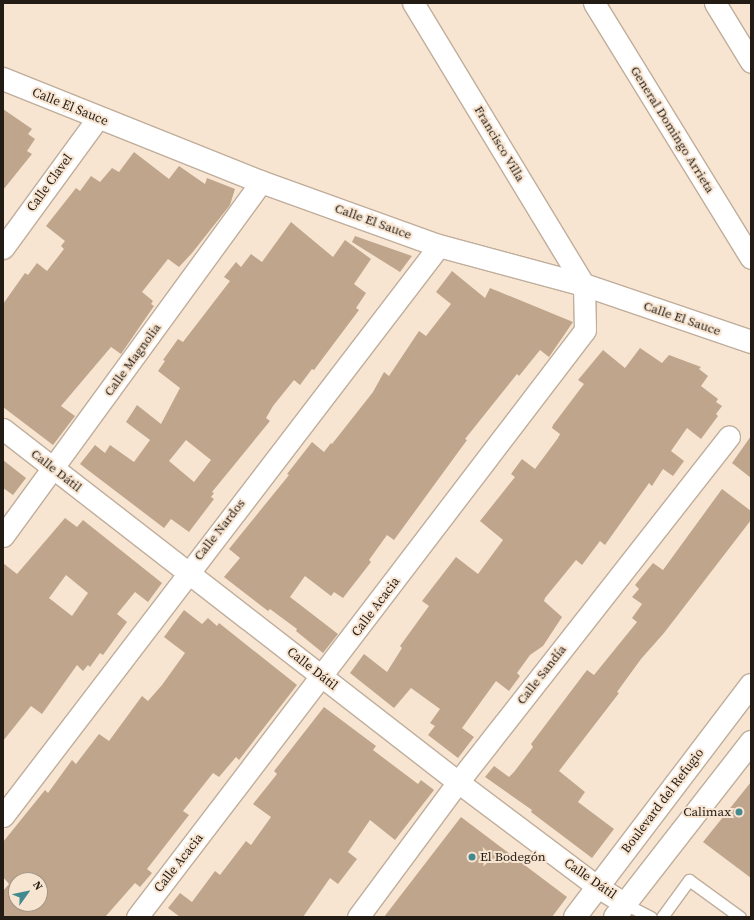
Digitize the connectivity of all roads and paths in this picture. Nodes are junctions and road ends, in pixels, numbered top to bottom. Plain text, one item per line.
1 (413, 3) edge
2 (594, 3) edge
3 (715, 3) edge
4 (751, 62) edge
5 (3, 79) edge
6 (97, 119) junction
7 (261, 182) junction
8 (439, 246) junction
9 (3, 248) edge
10 (751, 258) edge
11 (584, 285) junction
12 (751, 342) edge
13 (3, 429) edge
14 (729, 436) dead end
15 (53, 470) junction
16 (3, 536) edge
17 (187, 573) junction
18 (323, 677) junction
19 (751, 685) edge
20 (751, 742) edge
21 (458, 782) junction
22 (3, 816) edge
23 (598, 887) junction
24 (620, 910) edge
25 (137, 917) edge
26 (358, 917) edge
27 (575, 917) edge
28 (651, 917) edge
29 (662, 917) edge
30 (740, 917) edge

1 - 11 street, Francisco Villa
2 - 10 street, General Domingo Arrieta
3 - 4 street
5 - 6 street, Calle El Sauce
6 - 7 street, Calle El Sauce
6 - 9 street, Calle Clavel
7 - 8 street, Calle El Sauce
7 - 15 street, Calle Magnolia
8 - 11 street, Calle El Sauce
8 - 17 street, Calle Nardos
11 - 12 street, Calle El Sauce
11 - 18 street, Calle Acacia
13 - 15 street, Calle Dátil
14 - 21 street, Calle Sandía
15 - 16 street, Calle Magnolia
15 - 17 street, Calle Dátil
17 - 18 street, Calle Dátil
17 - 22 street, Calle Nardos
18 - 21 street, Calle Dátil
18 - 25 street, Calle Acacia
19 - 23 street, Boulevard del Refugio
20 - 24 street
21 - 23 street, Calle Dátil
21 - 26 street, Calle Sandía
23 - 24 street, Calle Dátil
23 - 27 street, Boulevard del Refugio
24 - 28 lane
29 - 30 lane

